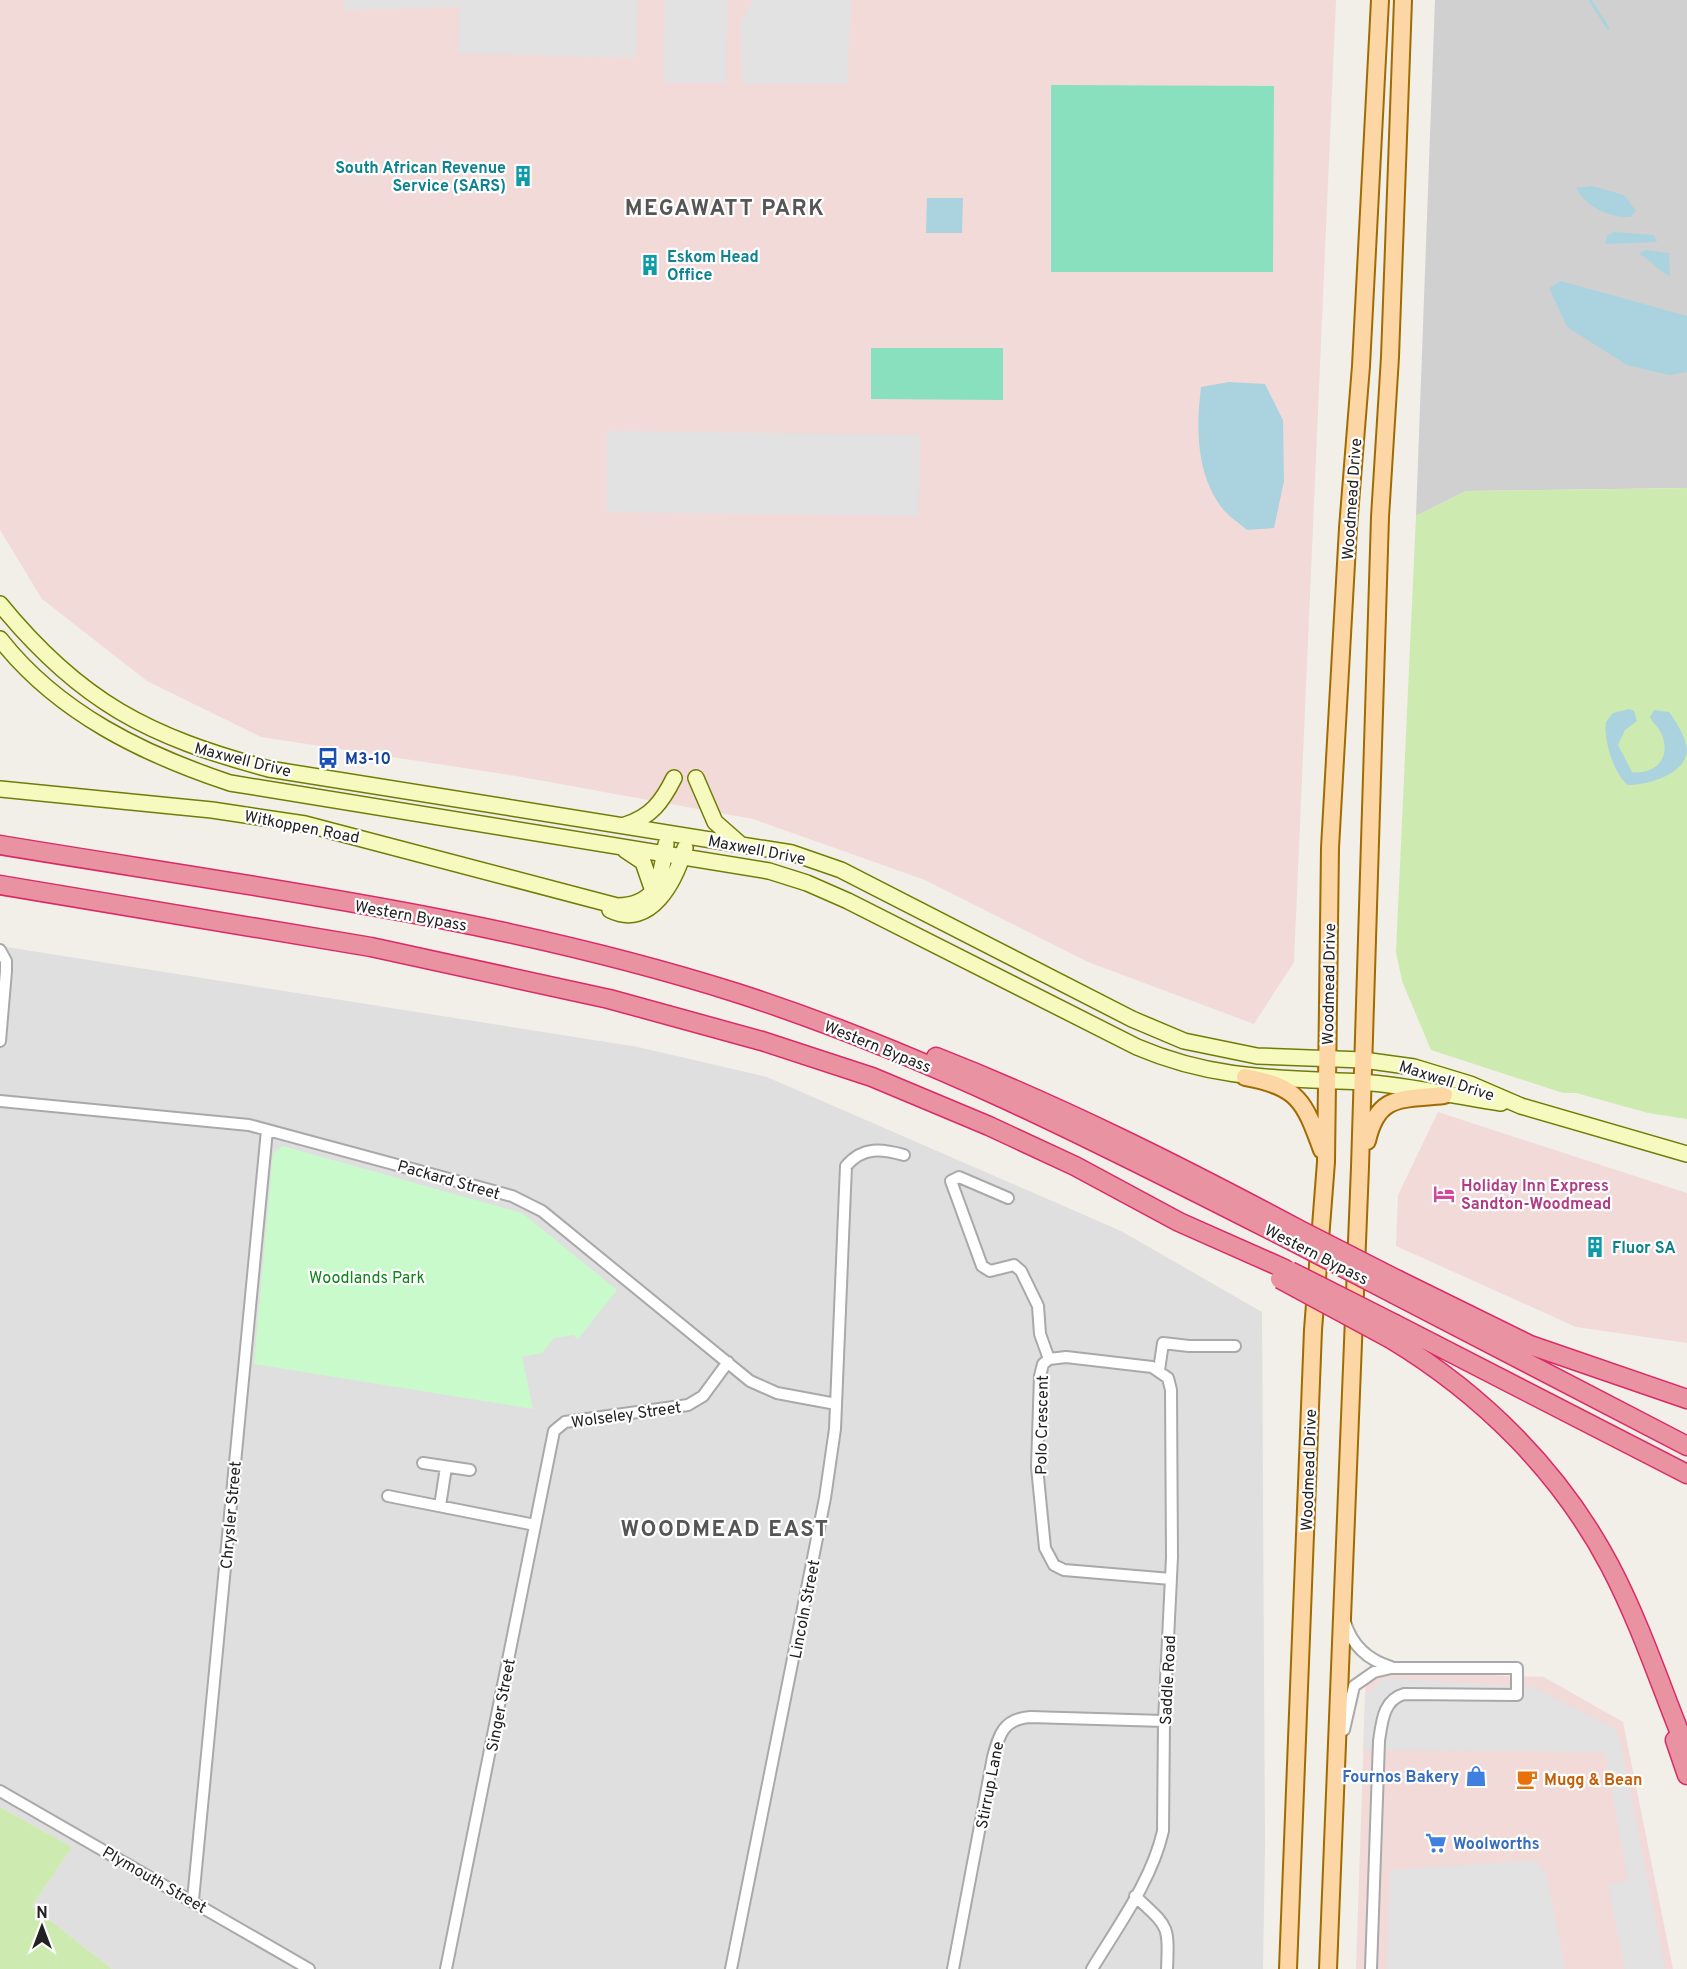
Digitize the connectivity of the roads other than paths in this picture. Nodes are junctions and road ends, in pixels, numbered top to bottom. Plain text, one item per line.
1 (1380, 0) edge
2 (1403, 0) edge
3 (0, 604) edge
4 (0, 639) edge
5 (674, 778) dead end
6 (696, 778) dead end
7 (375, 785) junction
8 (0, 789) edge
9 (371, 807) junction
10 (622, 826) junction
11 (668, 832) junction
12 (688, 836) junction
13 (740, 844) junction
14 (0, 845) edge
15 (616, 845) junction
16 (664, 852) junction
17 (682, 856) junction
18 (0, 885) edge
19 (653, 891) junction
20 (598, 901) junction
21 (0, 950) edge
22 (0, 1041) edge
23 (1327, 1058) junction
24 (1364, 1060) junction
25 (1245, 1077) junction
26 (1326, 1082) junction
27 (1362, 1082) junction
28 (1444, 1095) junction
29 (0, 1101) edge
30 (1521, 1106) junction
31 (267, 1130) junction
32 (904, 1155) dead end
33 (1687, 1155) edge
34 (1326, 1162) junction
35 (1360, 1167) junction
36 (1008, 1198) dead end
37 (1397, 1288) junction
38 (1393, 1332) junction
39 (1234, 1346) dead end
40 (1049, 1359) junction
41 (728, 1362) junction
42 (1162, 1372) junction
43 (1687, 1399) edge
44 (836, 1404) junction
45 (552, 1441) joint
46 (1687, 1446) edge
47 (423, 1463) dead end
48 (446, 1467) junction
49 (470, 1470) dead end
50 (1687, 1474) edge
51 (388, 1496) dead end
52 (440, 1506) junction
53 (535, 1525) junction
54 (1171, 1579) junction
55 (1628, 1605) junction
56 (1342, 1607) junction
57 (1391, 1668) junction
58 (1164, 1721) junction
59 (1687, 1751) edge
60 (1337, 1769) junction
61 (1687, 1775) edge
62 (0, 1791) edge
63 (1135, 1896) junction
64 (193, 1900) junction
65 (309, 1969) edge
66 (446, 1969) edge
67 (731, 1969) edge
68 (953, 1969) edge
69 (1092, 1969) edge
70 (1167, 1969) edge
71 (1288, 1969) edge
72 (1330, 1969) edge
73 (1371, 1969) edge

1 - 23 main road, Woodmead Drive
2 - 24 main road, Woodmead Drive
3 - 7 main road, Maxwell Drive
4 - 9 main road, Maxwell Drive
5 - 10 main road
6 - 13 main road
7 - 9 main road
7 - 10 main road, Maxwell Drive
8 - 20 main road, Witkoppen Road
9 - 15 main road, Maxwell Drive
10 - 11 main road, Maxwell Drive
11 - 12 main road, Maxwell Drive
11 - 16 main road
12 - 13 main road, Maxwell Drive
12 - 17 main road, Witkoppen Road
13 - 23 main road, Maxwell Drive
14 - 37 highway, Western Bypass, bridge
15 - 16 main road, Maxwell Drive
15 - 19 main road
16 - 17 main road, Maxwell Drive
16 - 19 main road
17 - 20 main road, Witkoppen Road
17 - 25 main road, Maxwell Drive
18 - 38 highway, Western Bypass, bridge
19 - 20 main road, Witkoppen Road
21 - 22 street
23 - 24 main road, Maxwell Drive
23 - 26 main road, Woodmead Drive
24 - 27 main road, Woodmead Drive
24 - 30 main road, Maxwell Drive
25 - 26 main road, Maxwell Drive
25 - 34 main road
26 - 27 main road, Maxwell Drive
26 - 34 main road, Woodmead Drive
27 - 28 main road, Maxwell Drive
27 - 35 main road, Woodmead Drive
28 - 30 main road, Maxwell Drive
28 - 35 main road
29 - 31 street, Packard Street
30 - 33 main road, Maxwell Drive
31 - 41 street, Packard Street
31 - 64 street, Chrysler Street
32 - 44 street, Lincoln Street
34 - 71 main road, Woodmead Drive
35 - 56 main road, Woodmead Drive
36 - 40 street
37 - 43 highway
37 - 46 highway, Western Bypass
38 - 50 highway, Western Bypass
38 - 55 highway
39 - 42 street
40 - 42 street, Polo Crescent
40 - 54 street, Polo Crescent
41 - 44 street, Packard Street
41 - 45 street, Wolseley Street
42 - 54 street, Saddle Road
44 - 67 street, Lincoln Street
45 - 53 street, Singer Street
47 - 48 street
48 - 49 street
48 - 52 street
51 - 52 street
52 - 53 street
53 - 66 street, Singer Street
54 - 58 street, Saddle Road
55 - 59 highway
55 - 61 highway
56 - 57 street
56 - 60 main road, Woodmead Drive
57 - 60 street
57 - 73 street
58 - 63 street, Saddle Road
58 - 68 street, Stirrup Lane
60 - 72 main road, Woodmead Drive
62 - 64 street, Plymouth Street
63 - 69 street, Saddle Road
63 - 70 street
64 - 65 street, Plymouth Street

